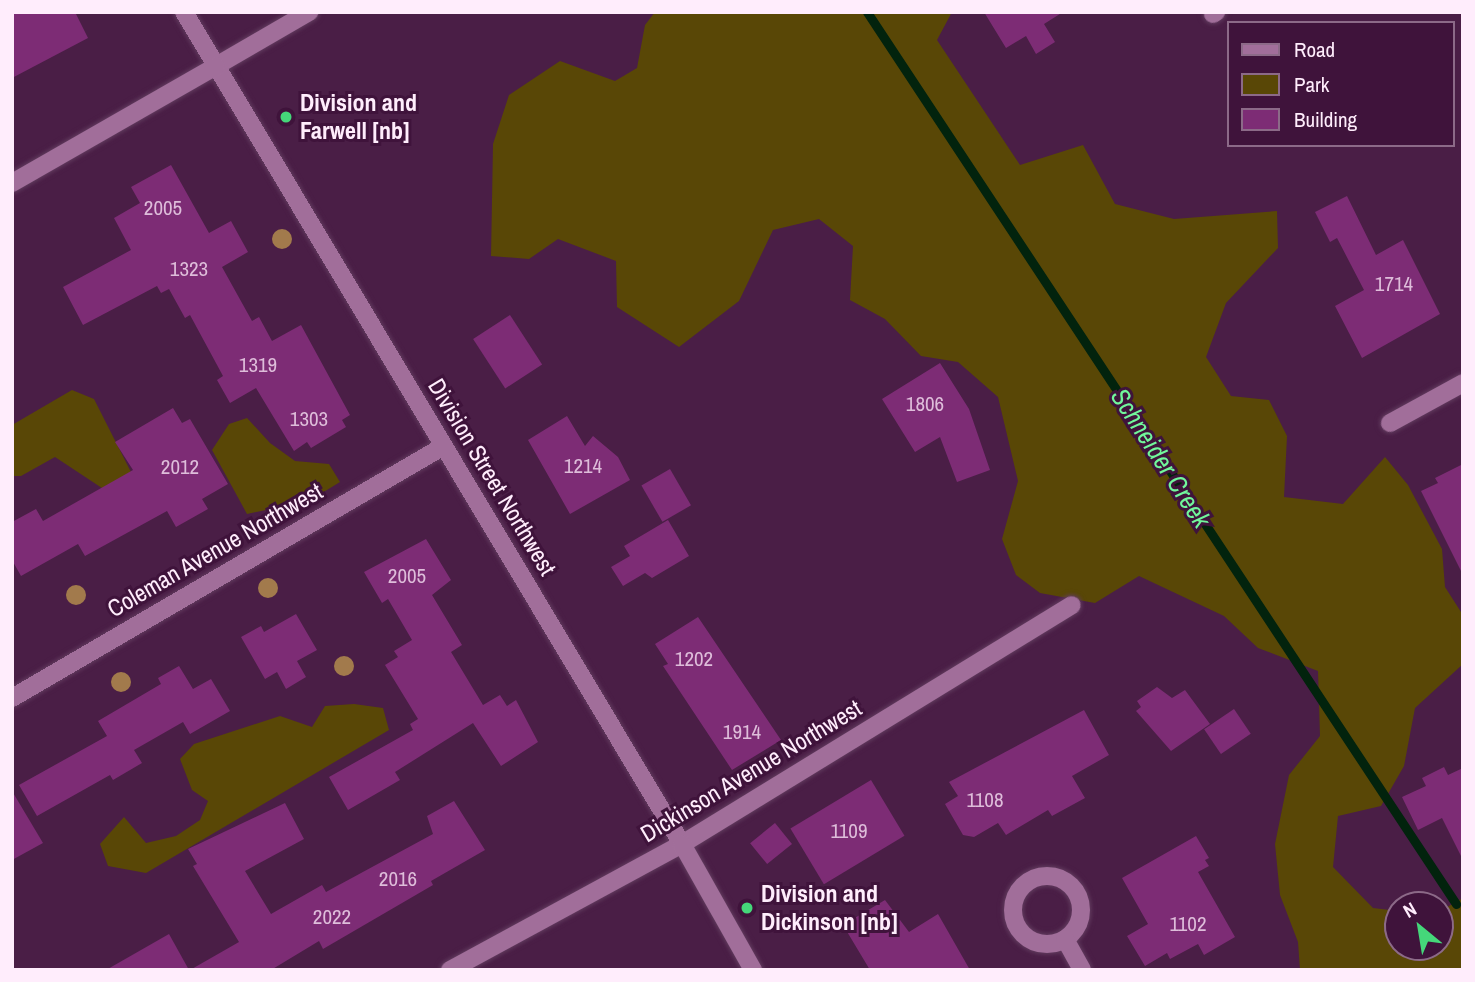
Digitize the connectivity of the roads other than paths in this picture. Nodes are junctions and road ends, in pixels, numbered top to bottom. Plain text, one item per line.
1 (184, 12) edge
2 (309, 12) edge
3 (216, 66) junction
4 (12, 183) edge
5 (1463, 383) edge
6 (1390, 423) dead end
7 (444, 446) junction
8 (1072, 605) dead end
9 (12, 698) edge
10 (682, 844) junction
11 (1065, 939) dead end
12 (450, 970) edge
13 (752, 970) edge
14 (1082, 970) edge

1 - 3 street, Division Street Northwest
2 - 3 street
3 - 4 street
3 - 7 street, Division Street Northwest
5 - 6 street
7 - 9 street, Coleman Avenue Northwest
7 - 10 street, Division Street Northwest
8 - 10 street, Dickinson Avenue Northwest
10 - 12 street, Dickinson Avenue Northwest
10 - 13 street, Division Street Northwest
11 - 14 street

